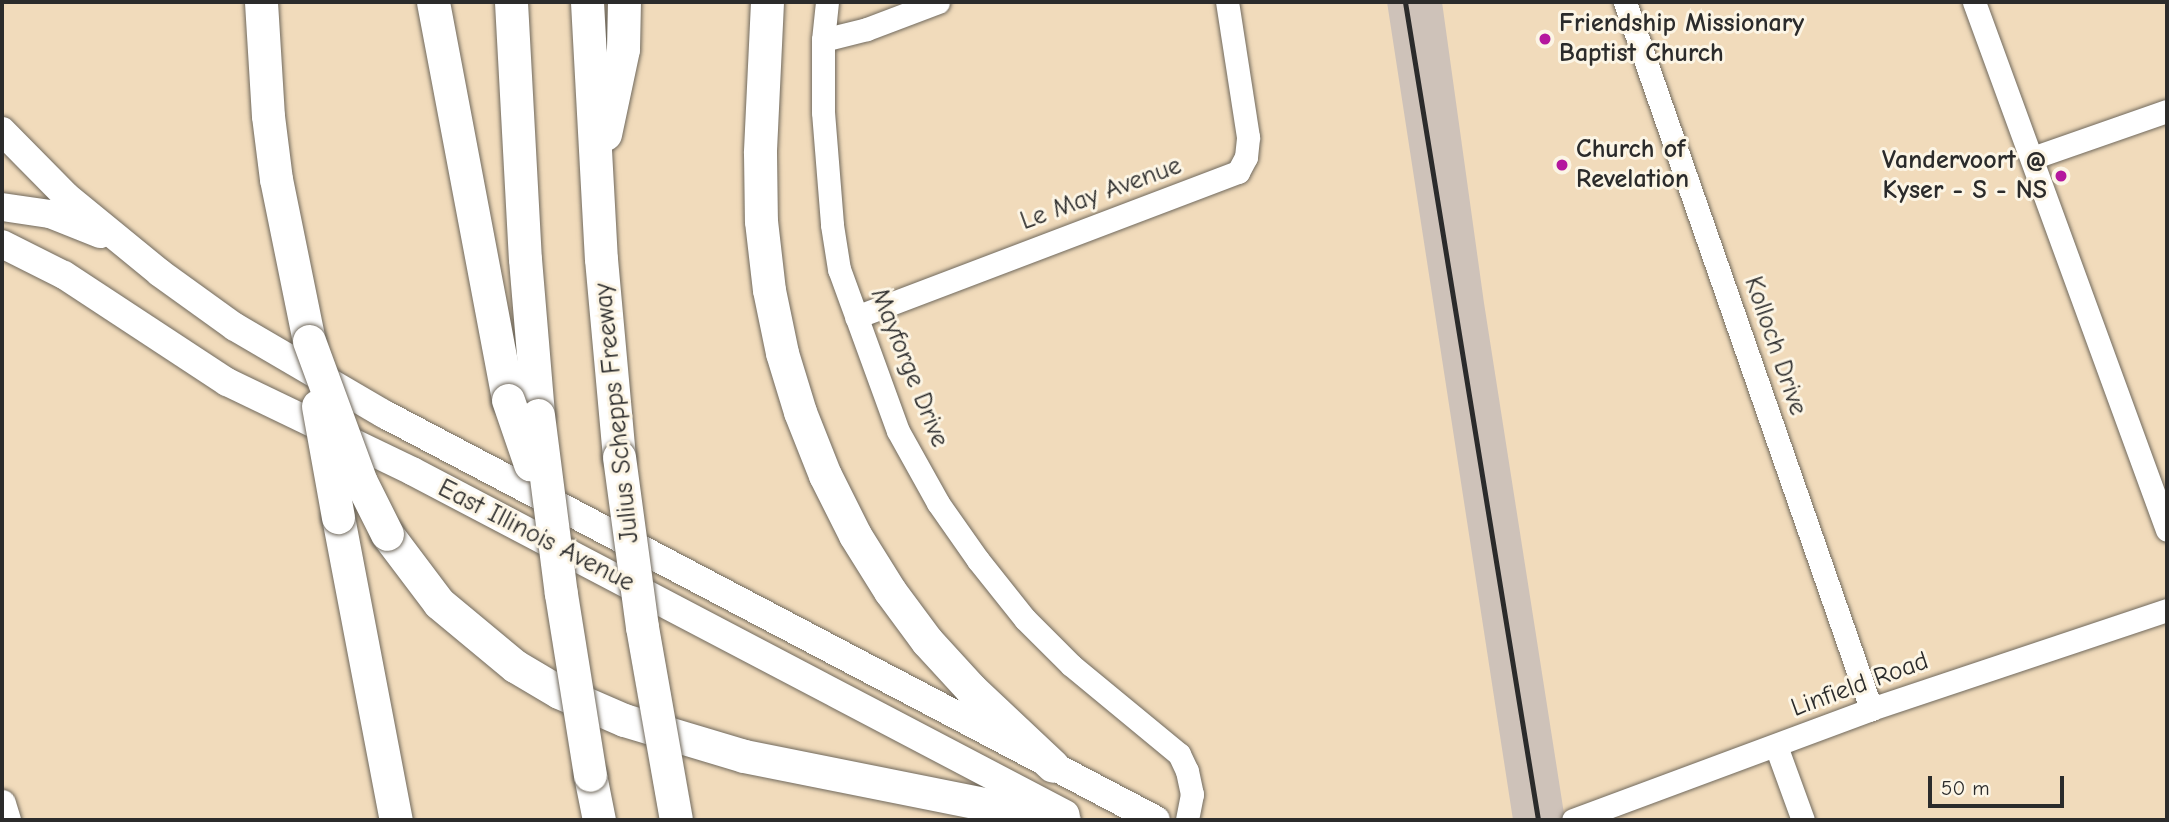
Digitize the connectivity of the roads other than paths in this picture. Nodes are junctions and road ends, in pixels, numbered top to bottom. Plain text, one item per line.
1 (261, 2) edge
2 (433, 2) edge
3 (511, 2) edge
4 (587, 2) edge
5 (624, 2) edge
6 (767, 2) edge
7 (827, 2) edge
8 (938, 2) edge
9 (1227, 2) edge
10 (1625, 2) edge
11 (1973, 2) edge
12 (823, 40) junction
13 (2167, 111) edge
14 (2, 131) edge
15 (2032, 158) junction
16 (596, 176) junction
17 (2, 206) edge
18 (2, 244) edge
19 (125, 244) junction
20 (2, 263) edge
21 (64, 275) junction
22 (856, 317) junction
23 (309, 341) junction
24 (551, 525) junction
25 (2167, 530) edge
26 (2167, 610) edge
27 (1871, 709) junction
28 (1776, 746) junction
29 (1053, 766) junction
30 (2, 804) edge
31 (8, 820) edge
32 (396, 820) edge
33 (599, 820) edge
34 (676, 820) edge
35 (1064, 820) edge
36 (1076, 820) edge
37 (1156, 820) edge
38 (1187, 820) edge
39 (1573, 820) edge
40 (1802, 820) edge

1 - 23 highway
2 - 24 highway, bridge
3 - 24 highway, bridge
4 - 16 highway, Julius Schepps Freeway
5 - 16 highway
6 - 29 highway
7 - 12 street, Mayforge Drive
8 - 12 street
9 - 22 street, Le May Avenue
10 - 27 street, Kolloch Drive
11 - 15 street
12 - 22 street, Mayforge Drive
13 - 15 street
14 - 19 main road
15 - 25 street
16 - 34 highway, Julius Schepps Freeway, bridge
17 - 19 main road
18 - 21 main road, East Illinois Avenue
19 - 29 main road, East Illinois Avenue
20 - 21 main road
21 - 36 main road, East Illinois Avenue
22 - 38 street, Mayforge Drive
23 - 32 highway, bridge
23 - 35 highway, bridge
24 - 33 highway, bridge
26 - 27 street, Linfield Road
27 - 28 street, Linfield Road
28 - 39 street, Linfield Road
28 - 40 street
29 - 37 main road, East Illinois Avenue
30 - 31 main road

